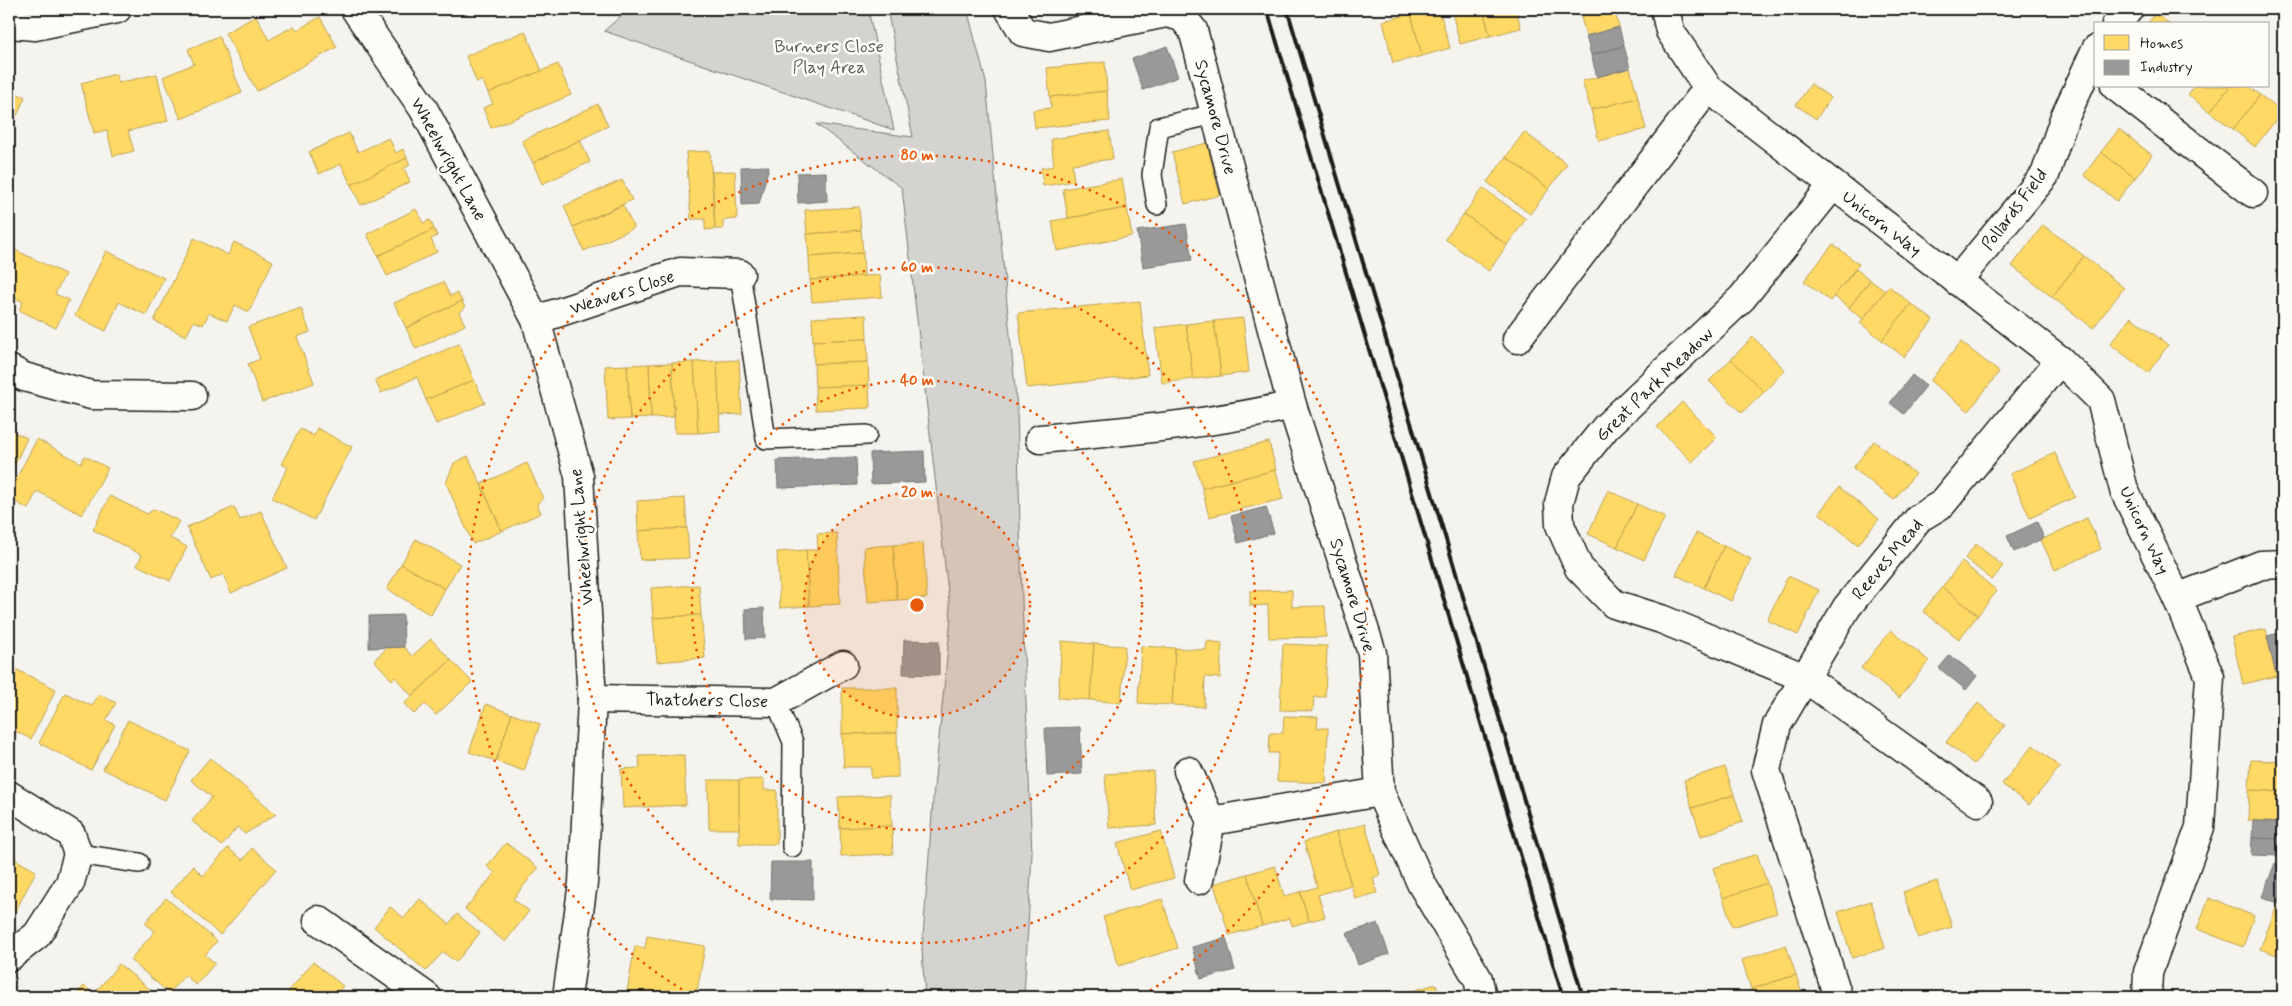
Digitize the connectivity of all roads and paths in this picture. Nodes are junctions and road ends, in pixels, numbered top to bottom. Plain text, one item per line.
1 (117, 9) edge
2 (355, 9) edge
3 (1008, 9) edge
4 (1665, 9) edge
5 (2129, 9) edge
6 (2118, 22) edge
7 (9, 24) edge
8 (2093, 61) edge
9 (1708, 88) junction
10 (2118, 88) edge
11 (1215, 114) junction
12 (1833, 185) junction
13 (2252, 193) dead end
14 (1157, 205) dead end
15 (740, 274) joint
16 (1957, 281) junction
17 (536, 320) junction
18 (1517, 339) dead end
19 (2060, 360) junction
20 (9, 369) edge
21 (192, 396) dead end
22 (1292, 405) junction
23 (866, 435) dead end
24 (1040, 439) dead end
25 (2283, 564) edge
26 (2177, 598) junction
27 (843, 665) dead end
28 (1805, 678) junction
29 (592, 699) junction
30 (776, 702) junction
31 (1188, 771) dead end
32 (1380, 792) junction
33 (9, 795) edge
34 (1978, 802) dead end
35 (1211, 821) junction
36 (792, 847) dead end
37 (78, 854) junction
38 (139, 863) dead end
39 (1199, 880) dead end
40 (318, 920) dead end
41 (9, 958) edge
42 (427, 997) edge
43 (567, 997) edge
44 (1482, 997) edge
45 (1838, 997) edge
46 (2147, 997) edge

1 - 7 street
2 - 17 street, Wheelwright Lane
3 - 11 street, Sycamore Drive
4 - 9 street, Unicorn Way
5 - 6 street
8 - 16 street, Pollards Field
9 - 12 street, Unicorn Way
9 - 18 street
10 - 13 street
11 - 14 lane
11 - 22 street, Sycamore Drive
12 - 16 street, Unicorn Way
12 - 28 street, Great Park Meadow
15 - 17 street, Weavers Close
15 - 23 lane
16 - 19 street, Unicorn Way
17 - 29 street, Wheelwright Lane
19 - 26 street, Unicorn Way
19 - 28 street, Reeves Mead
20 - 21 street
22 - 24 street
22 - 32 street, Sycamore Drive
25 - 26 street
26 - 46 street, Unicorn Way
27 - 30 street, Thatchers Close
28 - 34 street
28 - 45 street, Reeves Mead
29 - 30 street, Thatchers Close
29 - 43 street, Wheelwright Lane
30 - 36 lane
31 - 35 street
32 - 35 street
32 - 44 street, Sycamore Drive
33 - 37 street
35 - 39 street
37 - 38 lane
37 - 41 street
40 - 42 street

